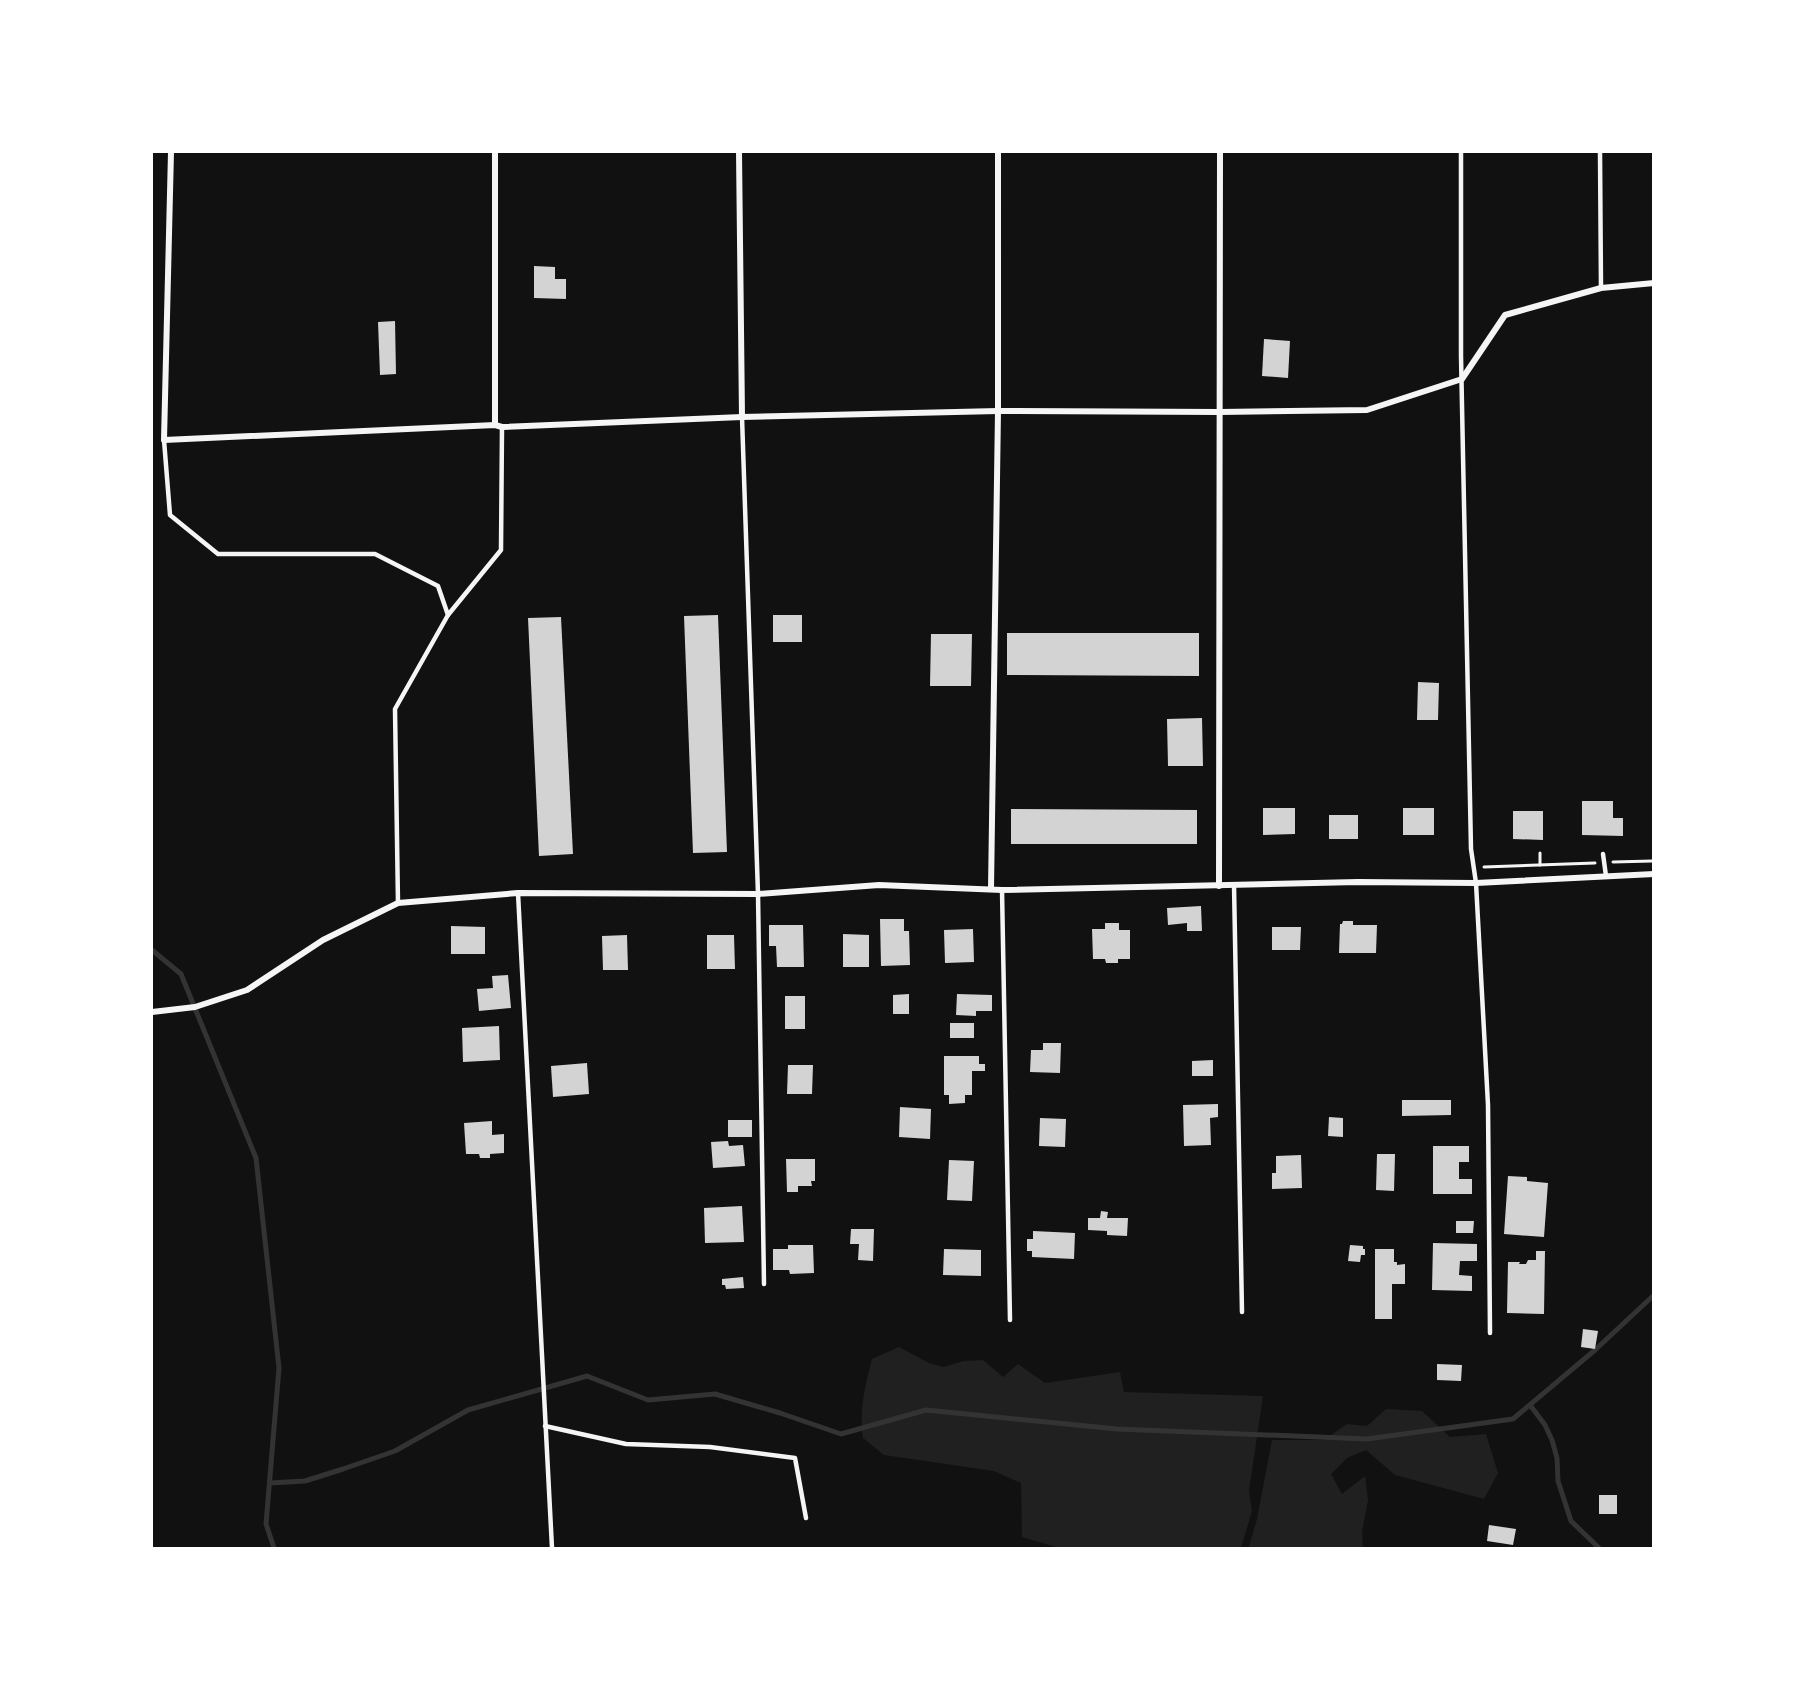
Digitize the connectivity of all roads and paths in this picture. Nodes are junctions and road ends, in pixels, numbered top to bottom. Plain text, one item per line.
1 (171, 152) edge
2 (495, 152) edge
3 (739, 152) edge
4 (998, 152) edge
5 (1220, 152) edge
6 (1461, 152) edge
7 (1600, 152) edge
8 (1653, 283) edge
9 (1601, 288) junction
10 (1462, 379) junction
11 (998, 411) junction
12 (1220, 412) junction
13 (742, 417) junction
14 (498, 426) junction
15 (164, 440) junction
16 (448, 615) junction
17 (1540, 853) dead end
18 (1603, 854) dead end
19 (1653, 861) edge
20 (1605, 862) junction
21 (1540, 865) junction
22 (1474, 868) junction
23 (1653, 874) edge
24 (1606, 876) junction
25 (1476, 883) junction
26 (1234, 885) junction
27 (1218, 886) junction
28 (991, 889) junction
29 (1002, 890) junction
30 (518, 894) junction
31 (758, 894) junction
32 (398, 903) junction
33 (152, 1012) edge
34 (764, 1284) dead end
35 (1242, 1312) dead end
36 (1010, 1320) dead end
37 (1490, 1333) dead end
38 (545, 1426) junction
39 (806, 1518) dead end
40 (552, 1548) edge

1 - 15 street
2 - 14 street
3 - 13 street
4 - 11 street
5 - 12 street
6 - 10 lane
7 - 9 lane
8 - 9 street
9 - 10 street
10 - 12 street
10 - 22 lane
11 - 12 street
11 - 13 street
11 - 28 street
12 - 27 street
13 - 14 street
13 - 31 lane
14 - 15 street
14 - 16 lane
15 - 16 lane
16 - 32 lane
17 - 21 path
18 - 20 lane
19 - 20 path
20 - 21 path
20 - 24 lane
21 - 22 path
22 - 25 lane
23 - 24 street
24 - 25 street
25 - 26 street
25 - 37 lane
26 - 27 street
26 - 35 lane
27 - 29 street
28 - 29 street
28 - 31 street
29 - 36 lane
30 - 31 street
30 - 32 street
30 - 38 lane
31 - 34 lane
32 - 33 street
38 - 39 lane
38 - 40 lane

